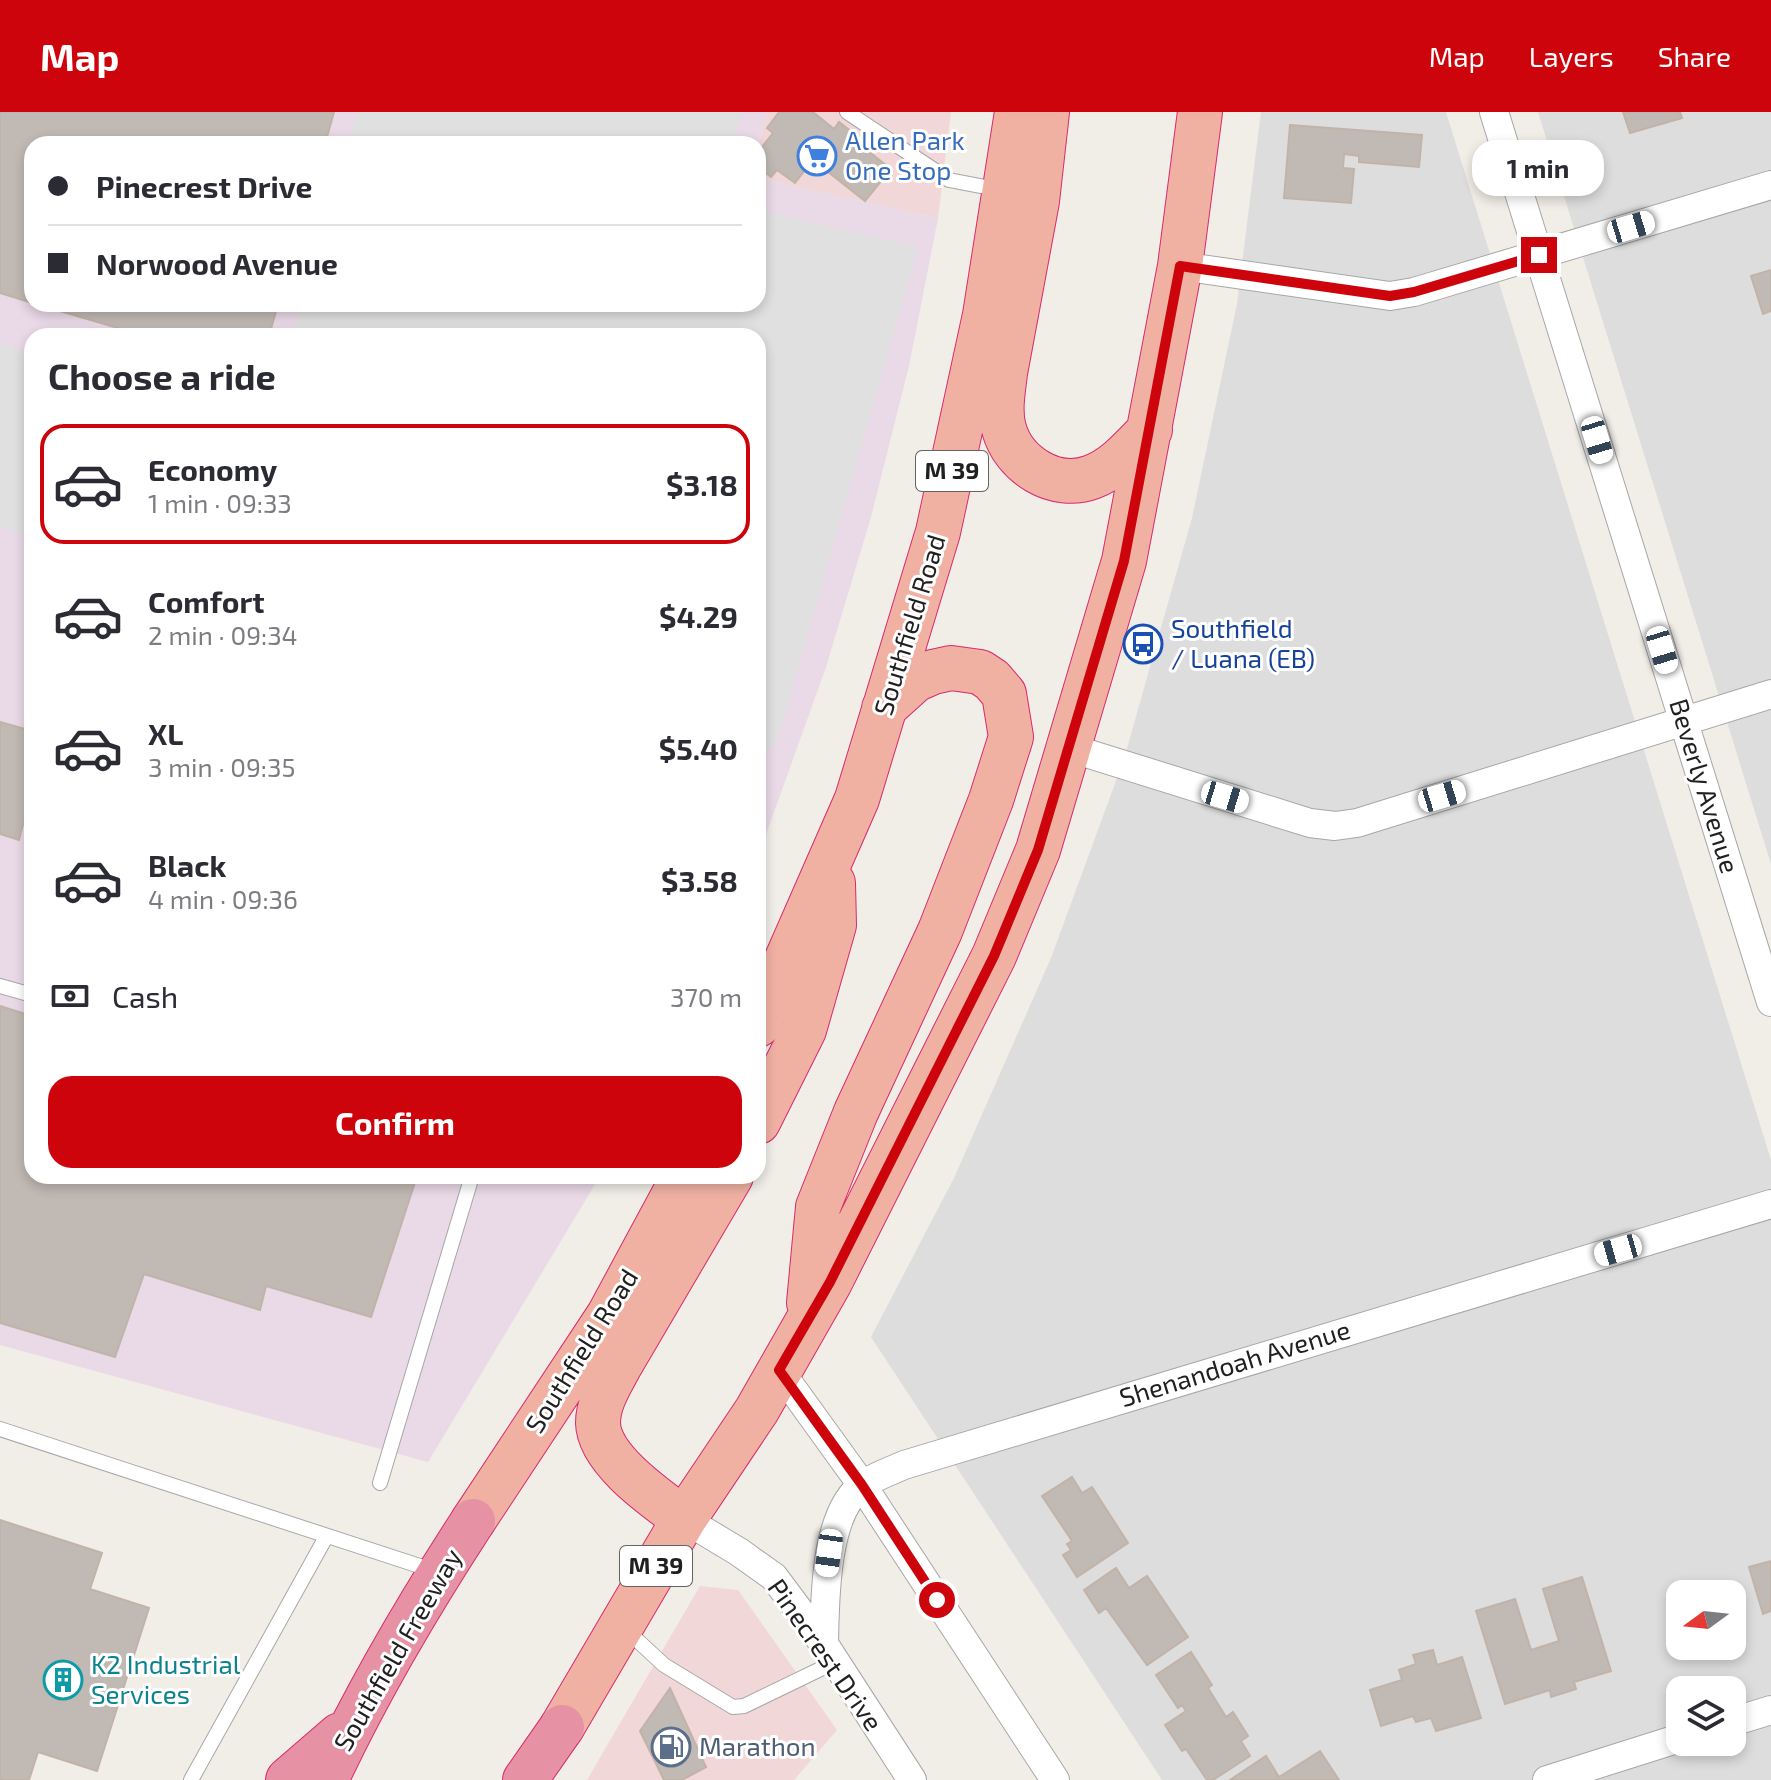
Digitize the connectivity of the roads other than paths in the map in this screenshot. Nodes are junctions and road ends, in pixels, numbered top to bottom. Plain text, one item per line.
1 (847, 112) edge
2 (1017, 112) edge
3 (1047, 112) edge
4 (1200, 112) edge
5 (1494, 112) edge
6 (1771, 185) edge
7 (1005, 191) junction
8 (1539, 255) junction
9 (1180, 266) junction
10 (1150, 430) junction
11 (1771, 694) edge
12 (884, 708) junction
13 (1684, 721) junction
14 (1070, 748) junction
15 (832, 857) junction
16 (0, 986) edge
17 (24, 993) edge
18 (1771, 1002) edge
19 (766, 1007) edge
20 (766, 1106) edge
21 (470, 1184) edge
22 (675, 1184) edge
23 (726, 1184) edge
24 (1771, 1204) edge
25 (807, 1321) junction
26 (779, 1370) junction
27 (0, 1429) edge
28 (380, 1483) dead end
29 (862, 1485) junction
30 (684, 1519) junction
31 (473, 1521) joint
32 (326, 1537) junction
33 (440, 1572) junction
34 (621, 1626) junction
35 (829, 1653) junction
36 (1771, 1710) edge
37 (1746, 1718) edge
38 (351, 1726) junction
39 (562, 1727) junction
40 (1666, 1742) edge
41 (191, 1780) edge
42 (288, 1780) edge
43 (326, 1780) edge
44 (525, 1780) edge
45 (551, 1780) edge
46 (912, 1780) edge
47 (1055, 1780) edge
48 (1547, 1780) edge

1 - 7 lane
2 - 7 highway, Southfield Road / M 39
3 - 10 highway
4 - 9 highway, M 39
5 - 8 street, Beverly Avenue
6 - 8 street
7 - 12 highway, Southfield Road / M 39
8 - 9 street
8 - 13 street, Beverly Avenue
9 - 10 highway, M 39
10 - 14 highway, M 39
11 - 13 street
12 - 15 highway, Southfield Road / M 39
12 - 25 highway
13 - 14 street
13 - 18 street, Beverly Avenue
14 - 25 highway, M 39
15 - 19 highway, Southfield Road / M 39
15 - 20 highway
16 - 17 lane
21 - 28 lane
22 - 31 highway, Southfield Road
23 - 30 highway
24 - 29 street, Shenandoah Avenue
25 - 26 highway, M 39
26 - 29 street
26 - 30 highway, M 39
27 - 32 lane
29 - 35 street
29 - 47 street
30 - 34 highway, M 39
30 - 35 street, Pinecrest Drive
31 - 33 highway, Southfield Freeway
32 - 33 lane
32 - 41 lane
33 - 38 highway, Southfield Freeway
34 - 35 lane
34 - 39 highway, M 39
35 - 46 street, Pinecrest Drive
36 - 37 street
38 - 42 highway
38 - 43 highway, Southfield Freeway
39 - 44 highway, M 39
39 - 45 highway
40 - 48 street

